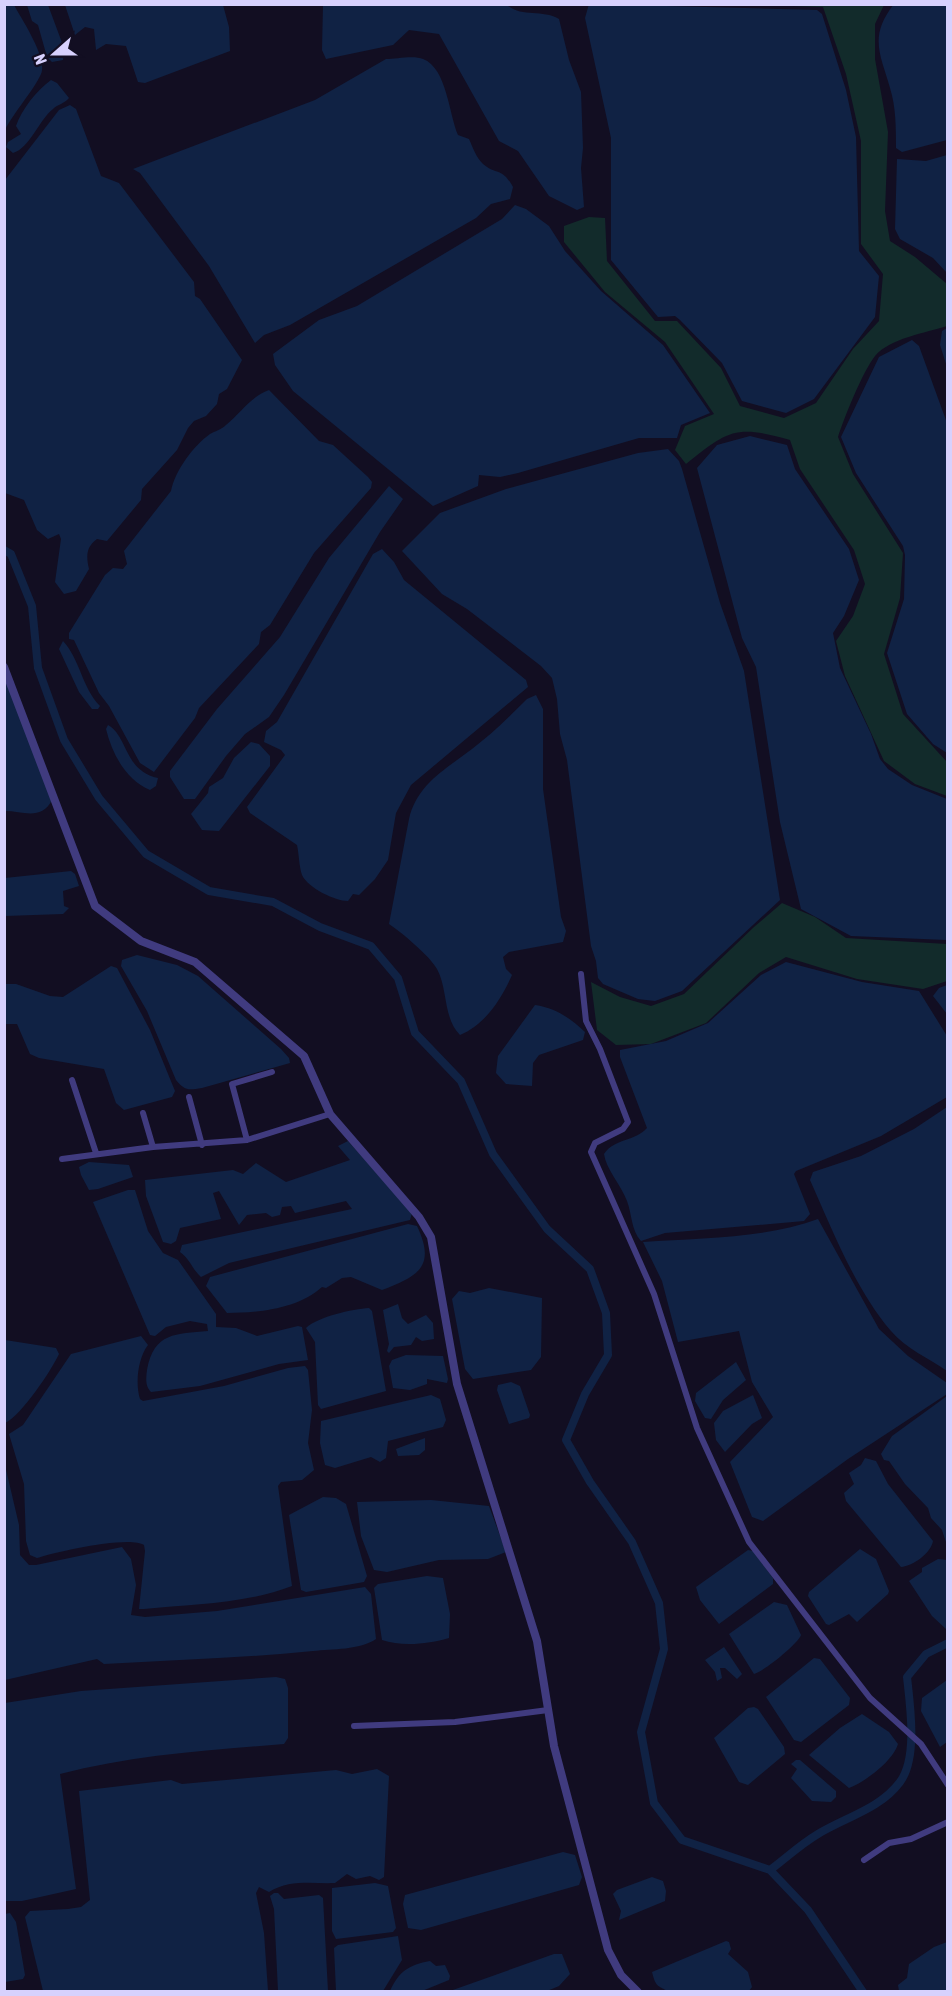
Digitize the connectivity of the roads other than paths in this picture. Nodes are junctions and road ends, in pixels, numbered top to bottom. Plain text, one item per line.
1 (4, 667) edge
2 (581, 974) dead end
3 (272, 1072) dead end
4 (72, 1080) dead end
5 (189, 1096) dead end
6 (143, 1113) dead end
7 (330, 1114) junction
8 (247, 1140) junction
9 (202, 1144) junction
10 (153, 1147) junction
11 (96, 1153) junction
12 (63, 1159) dead end
13 (548, 1710) junction
14 (354, 1726) dead end
15 (948, 1785) edge
16 (948, 1822) edge
17 (864, 1860) dead end
18 (638, 1992) edge

1 - 7 street
2 - 15 street
3 - 8 street
4 - 11 street
5 - 9 street
6 - 10 street
7 - 8 street
7 - 13 street
8 - 9 street
9 - 10 street
10 - 11 street
11 - 12 street
13 - 14 street
13 - 18 street
16 - 17 street

